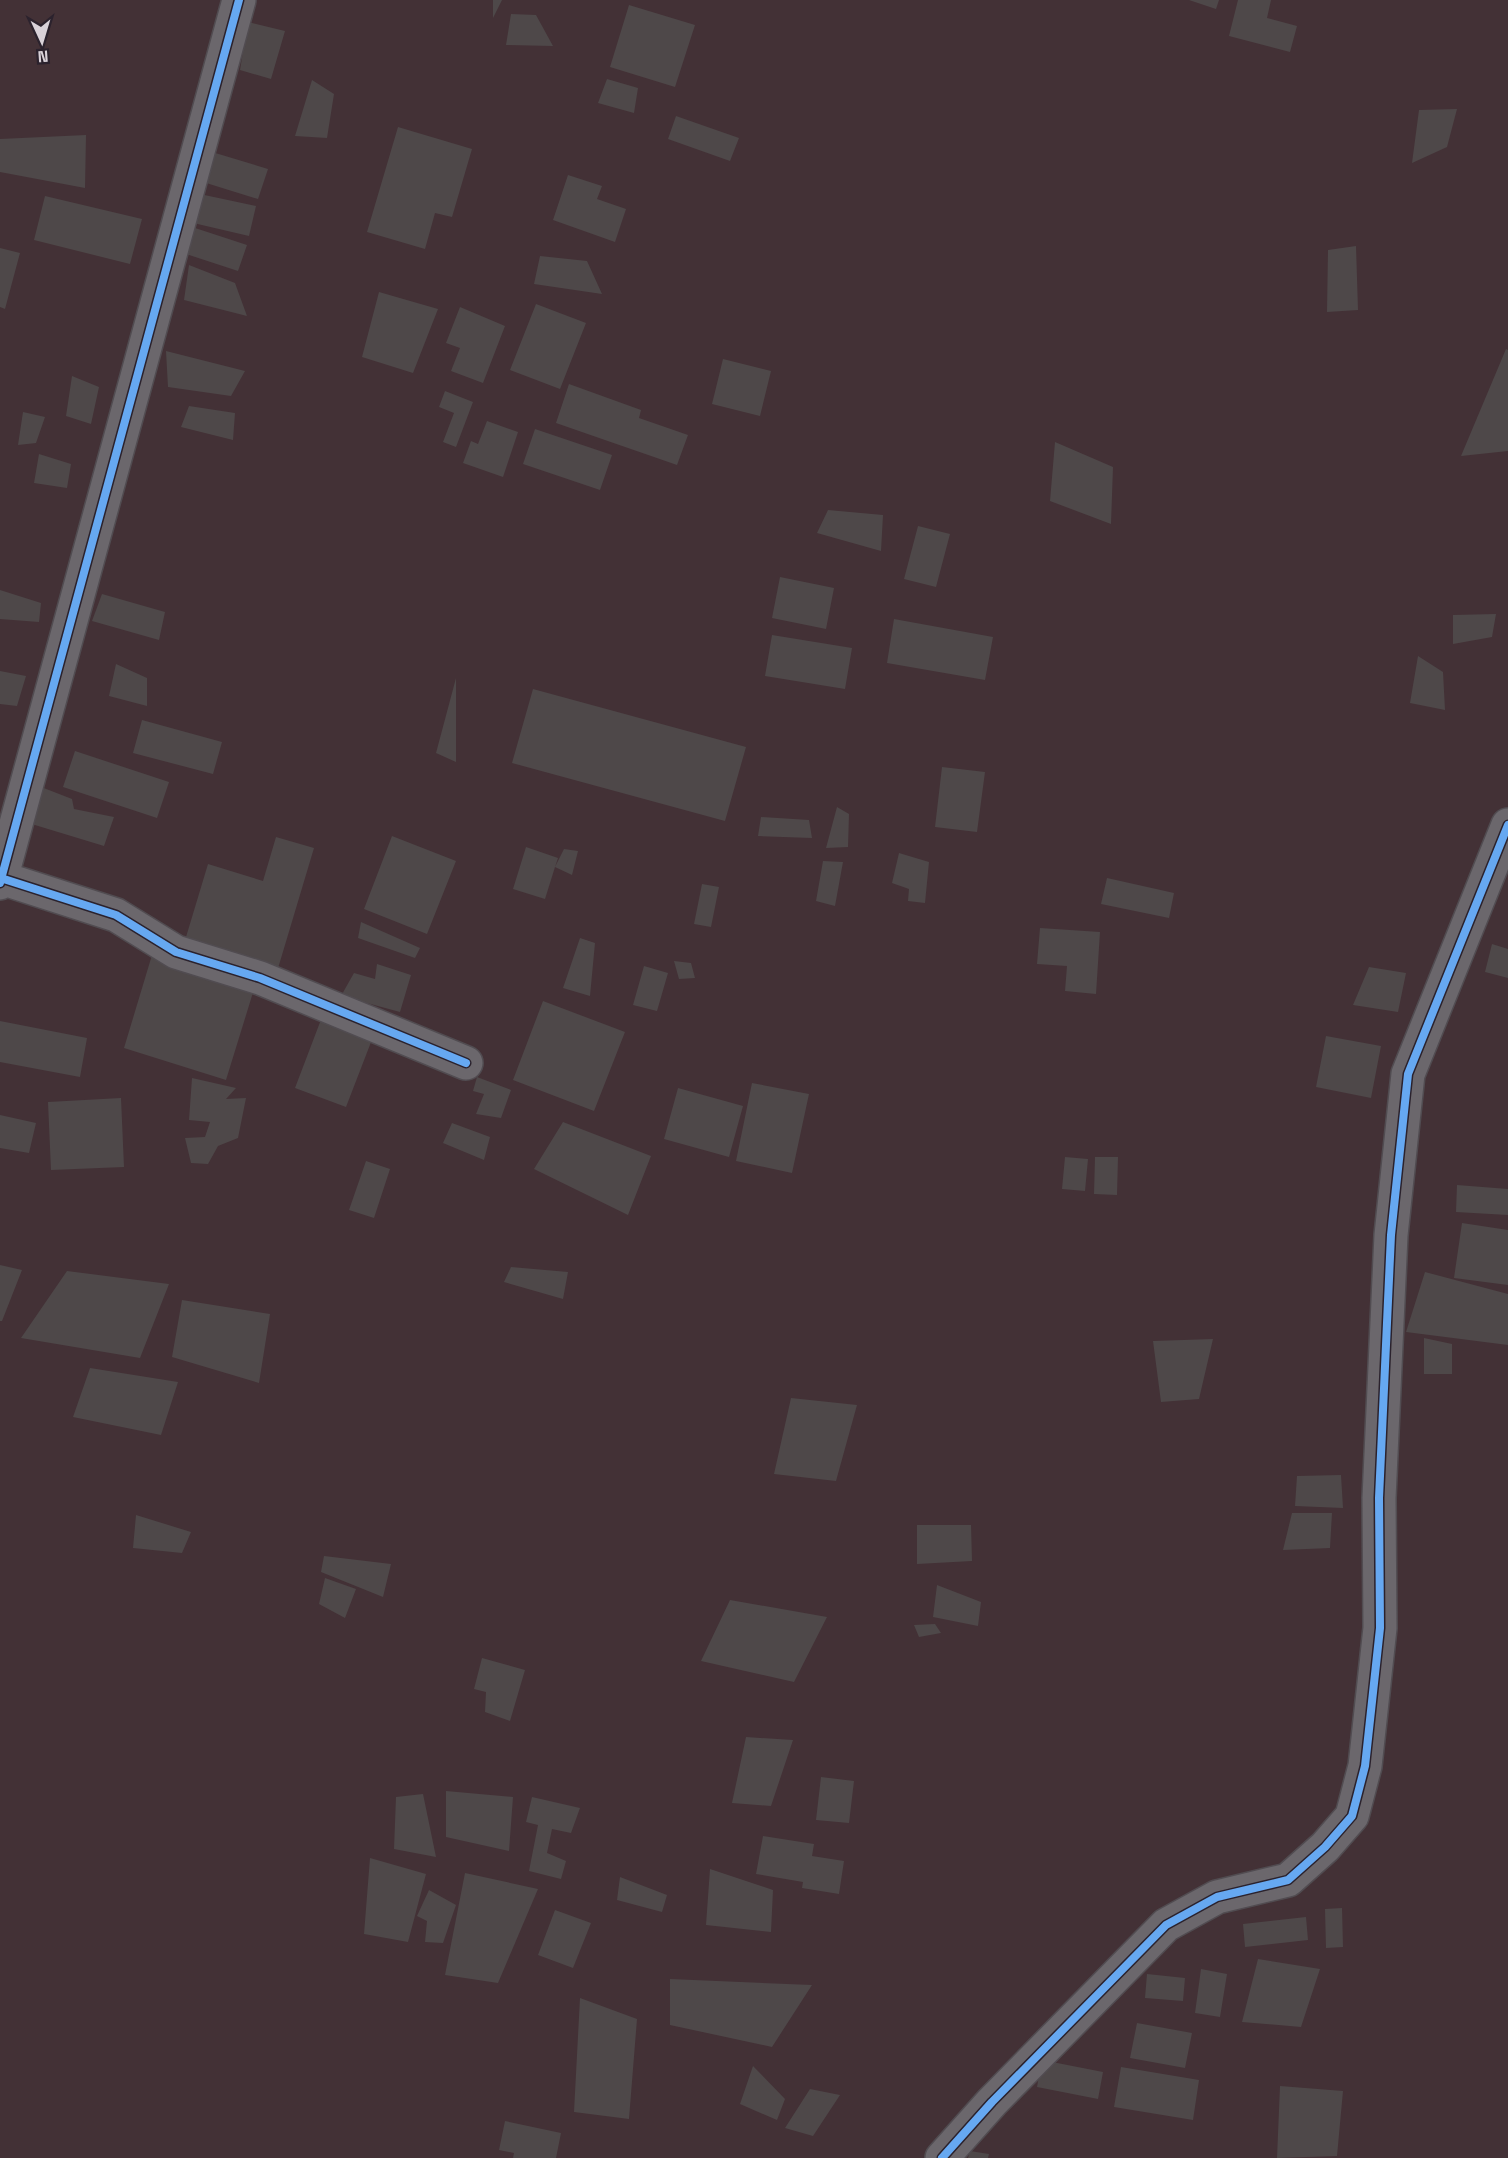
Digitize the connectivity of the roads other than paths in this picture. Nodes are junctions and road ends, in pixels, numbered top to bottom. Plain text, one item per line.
1 (239, 0) edge
2 (1508, 825) edge
3 (1, 881) edge
4 (466, 1063) dead end
5 (942, 2158) edge

1 - 3 street
2 - 5 street
3 - 4 street

